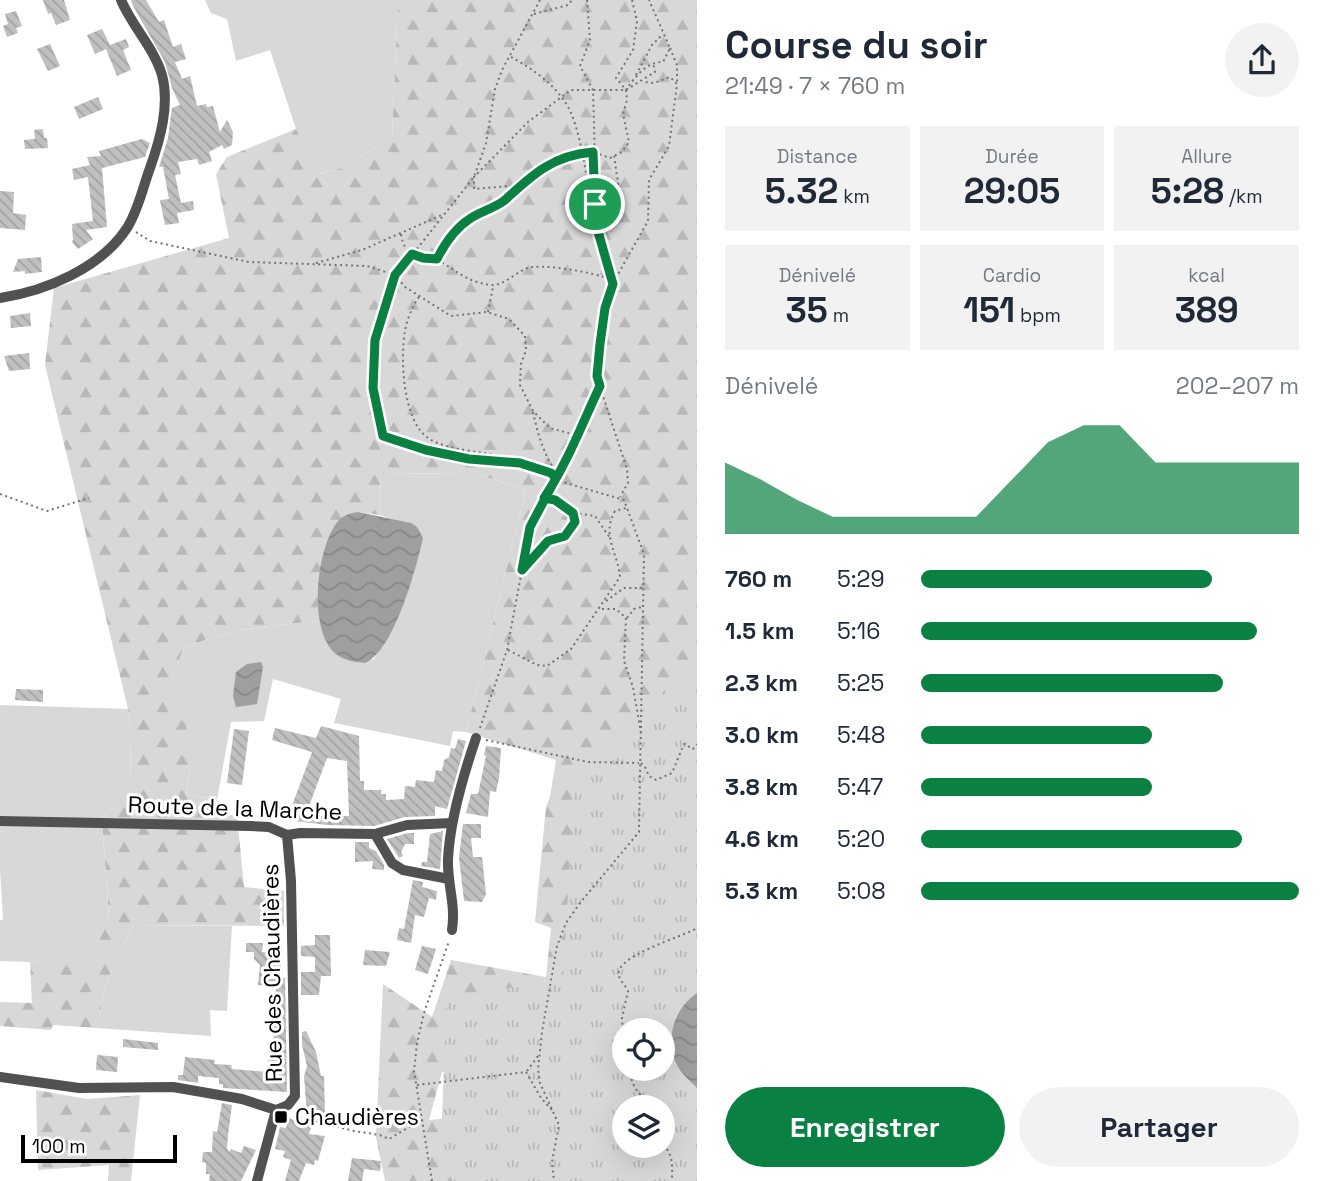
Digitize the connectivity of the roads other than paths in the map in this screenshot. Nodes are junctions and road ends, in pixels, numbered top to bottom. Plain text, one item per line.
1 (121, 0) edge
2 (0, 298) edge
3 (476, 738) road end
4 (0, 821) edge
5 (452, 823) junction
6 (375, 834) junction
7 (287, 835) junction
8 (449, 878) junction
9 (452, 930) road end
10 (0, 1077) edge
11 (276, 1110) junction
12 (257, 1181) edge

1 - 2 street
3 - 5 street
4 - 7 street, Route de la Marche
5 - 6 street, Route de la Marche
5 - 8 street
6 - 7 street, Route de la Marche
6 - 8 street
7 - 11 street, Rue des Chaudières
8 - 9 street
10 - 11 street
11 - 12 street, Rue des Chaudières

